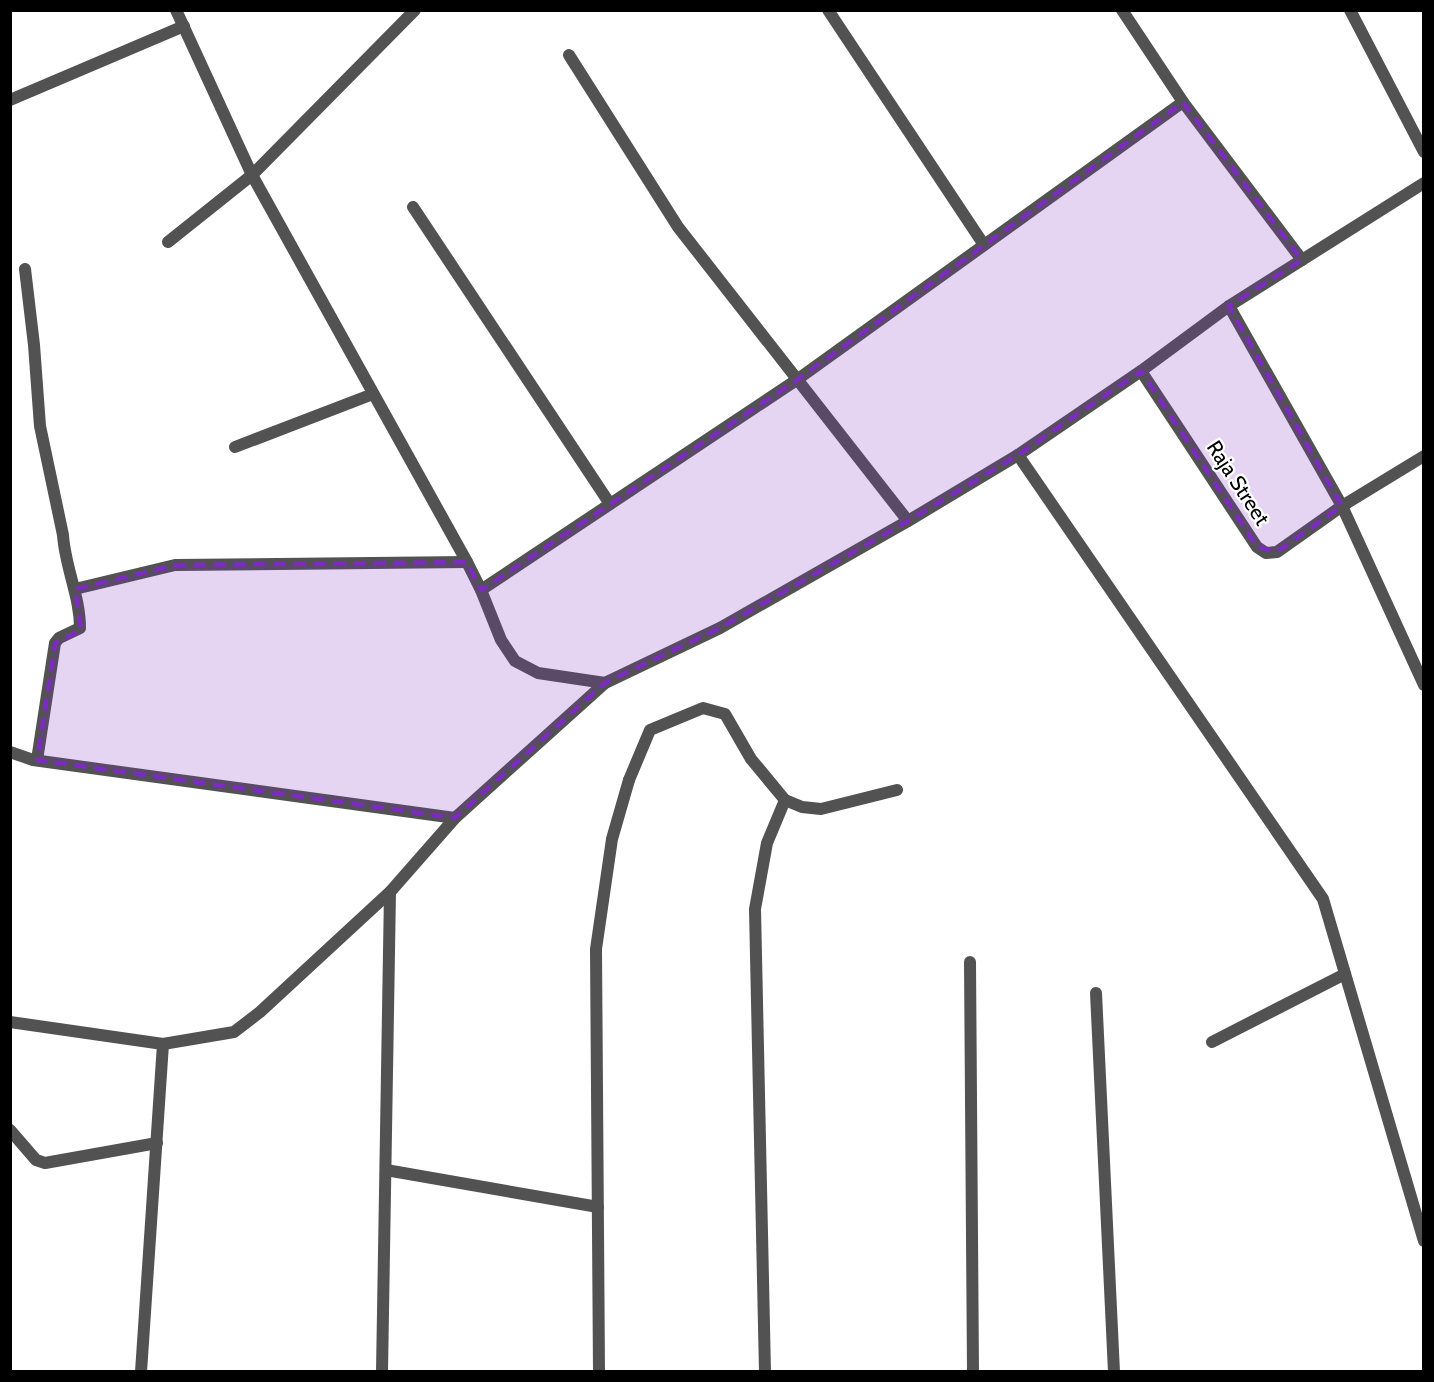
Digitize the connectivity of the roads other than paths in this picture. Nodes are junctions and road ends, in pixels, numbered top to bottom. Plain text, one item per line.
1 (176, 10) edge
2 (415, 10) edge
3 (828, 10) edge
4 (1122, 10) edge
5 (1350, 10) edge
6 (184, 26) junction
7 (569, 55) dead end
8 (10, 100) edge
9 (1183, 102) junction
10 (1424, 152) edge
11 (252, 175) junction
12 (1424, 183) edge
13 (412, 207) dead end
14 (168, 242) dead end
15 (984, 245) junction
16 (1302, 260) junction
17 (25, 269) dead end
18 (1229, 306) junction
19 (1141, 371) junction
20 (798, 379) junction
21 (373, 393) junction
22 (235, 447) dead end
23 (1018, 455) junction
24 (1424, 456) edge
25 (610, 504) junction
26 (1342, 506) junction
27 (908, 521) junction
28 (467, 562) junction
29 (75, 589) junction
30 (481, 590) junction
31 (605, 682) junction
32 (1424, 685) edge
33 (10, 752) edge
34 (38, 760) junction
35 (897, 790) dead end
36 (785, 800) junction
37 (455, 818) junction
38 (390, 892) junction
39 (970, 962) dead end
40 (1345, 974) junction
41 (1096, 993) dead end
42 (10, 1022) edge
43 (1212, 1042) dead end
44 (164, 1044) junction
45 (10, 1130) edge
46 (157, 1143) junction
47 (386, 1170) junction
48 (598, 1207) junction
49 (1424, 1241) edge
50 (141, 1371) edge
51 (382, 1371) edge
52 (599, 1371) edge
53 (765, 1371) edge
54 (973, 1371) edge
55 (1114, 1371) edge

1 - 6 street
2 - 11 street
3 - 15 street
4 - 9 street
5 - 10 street
6 - 8 street
6 - 11 street
7 - 20 street
9 - 15 street
9 - 16 street
11 - 14 street
11 - 21 street
12 - 16 street
13 - 25 street
15 - 20 street
16 - 18 street
17 - 29 street
18 - 19 street
18 - 26 street
19 - 23 street
19 - 26 street, Raja Street
20 - 25 street
20 - 27 street
21 - 22 street
21 - 28 street
23 - 27 street
23 - 40 street
24 - 26 street, Raja Street
25 - 30 street
26 - 32 street
27 - 31 street
28 - 29 street
28 - 30 street
29 - 34 street
30 - 31 street
31 - 37 street
33 - 34 street
34 - 37 street
35 - 36 street
36 - 48 street
36 - 53 street
37 - 38 street
38 - 44 street
38 - 47 street
39 - 54 street
40 - 43 street
40 - 49 street
41 - 55 street
42 - 44 street
44 - 46 street
45 - 46 street
46 - 50 street
47 - 48 street
47 - 51 street
48 - 52 street

